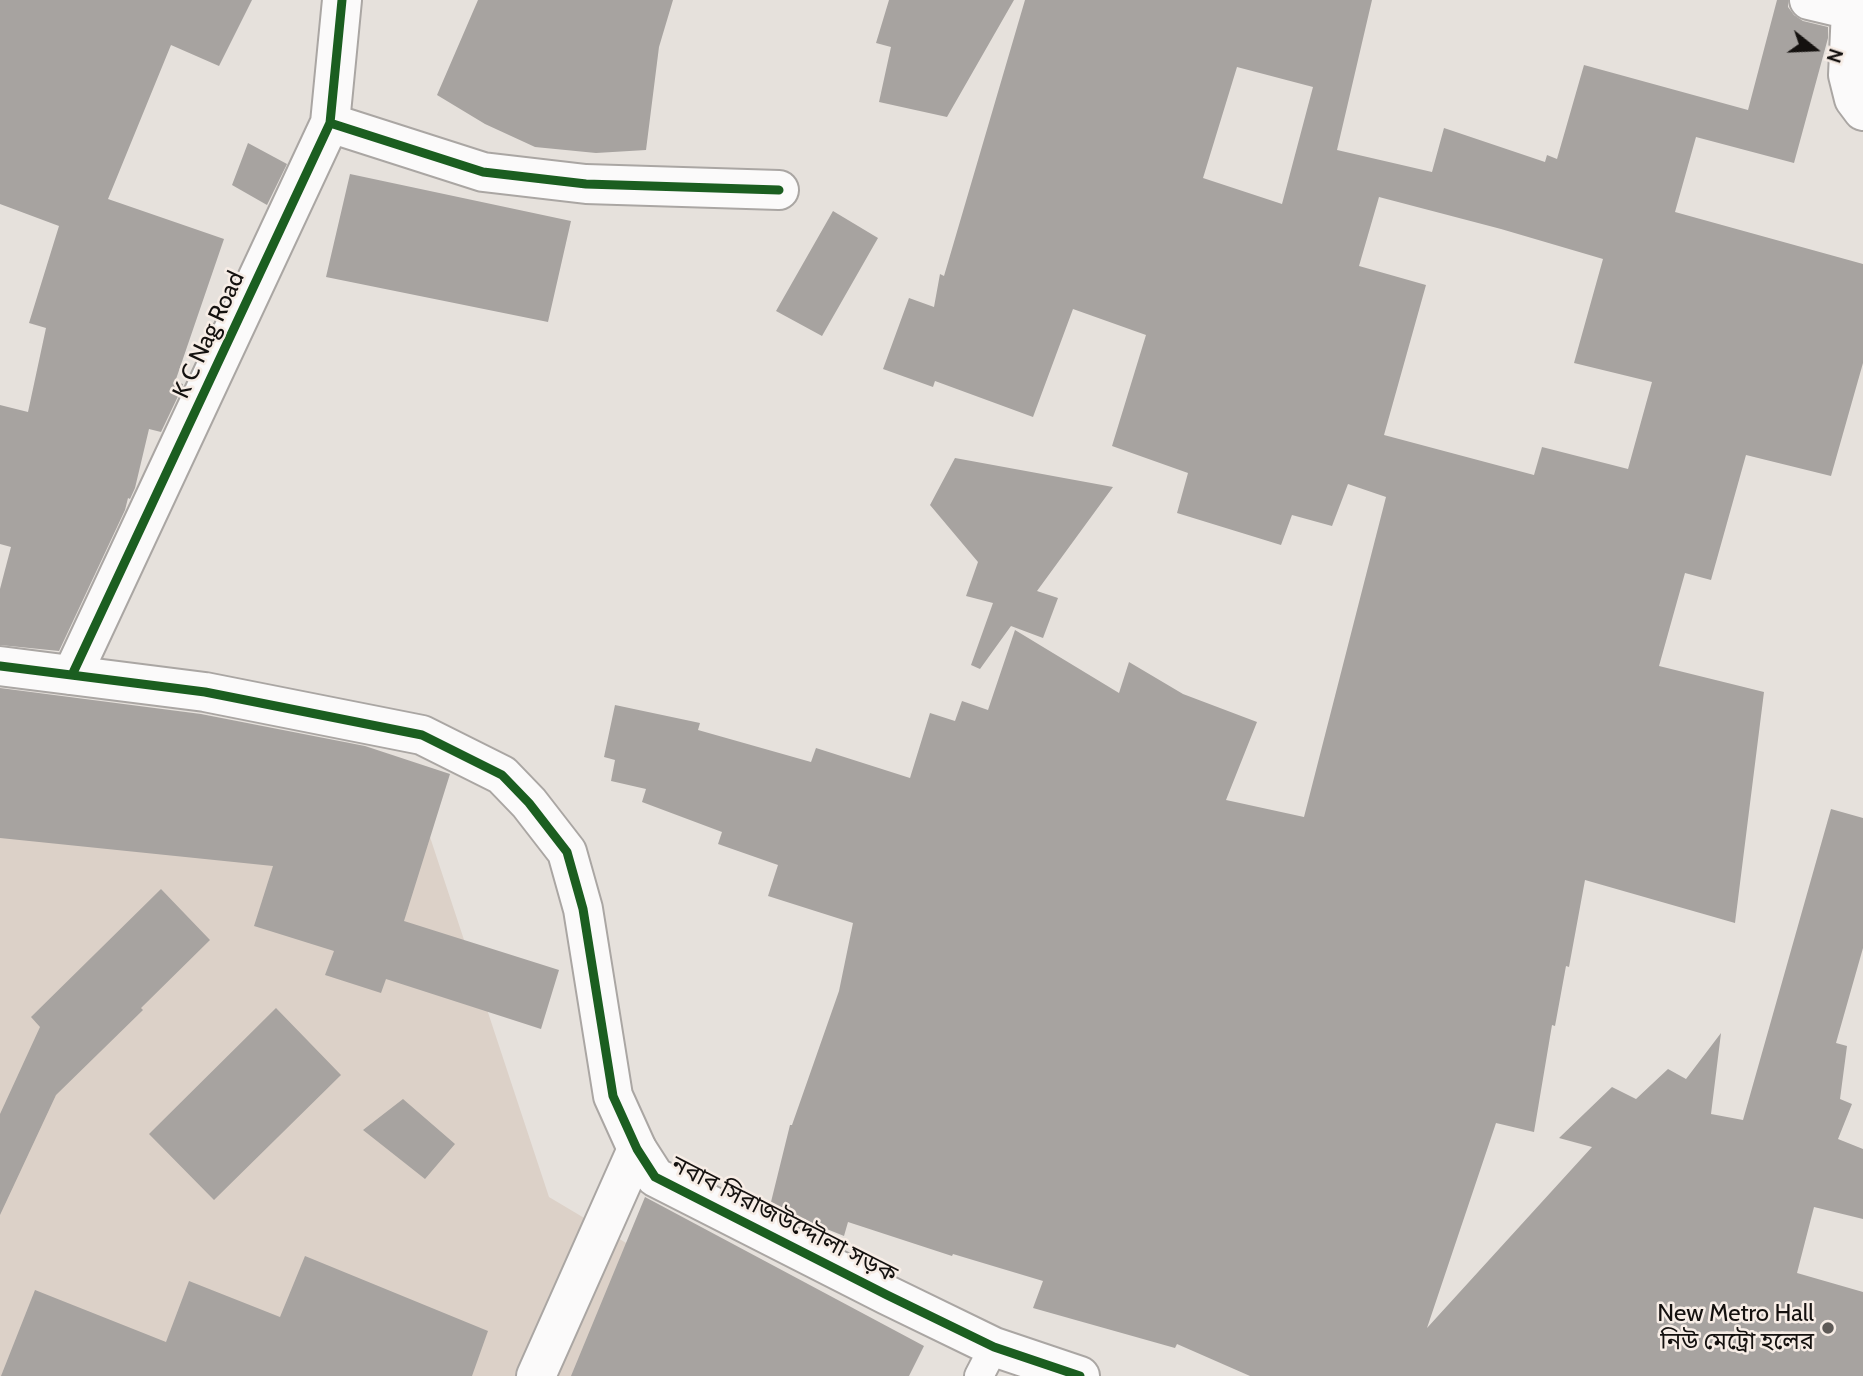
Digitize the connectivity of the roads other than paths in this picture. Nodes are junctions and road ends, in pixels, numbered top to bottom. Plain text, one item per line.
1 (342, 0) edge
2 (1809, 0) edge
3 (1853, 5) edge
4 (1858, 105) edge
5 (330, 123) junction
6 (779, 190) dead end
7 (0, 666) edge
8 (72, 675) junction
9 (637, 1149) junction
10 (987, 1362) edge
11 (536, 1376) edge
12 (1080, 1376) edge

1 - 5 street, K C Nag Road
2 - 3 street
3 - 4 street
5 - 6 street
5 - 8 street, K C Nag Road
7 - 8 street, নবাব সিরাজউদ্দৌলা সড়ক
8 - 9 street, নবাব সিরাজউদ্দৌলা সড়ক
9 - 10 street, নবাব সিরাজউদ্দৌলা সড়ক
9 - 11 street
10 - 12 street, নবাব সিরাজউদ্দৌলা সড়ক

